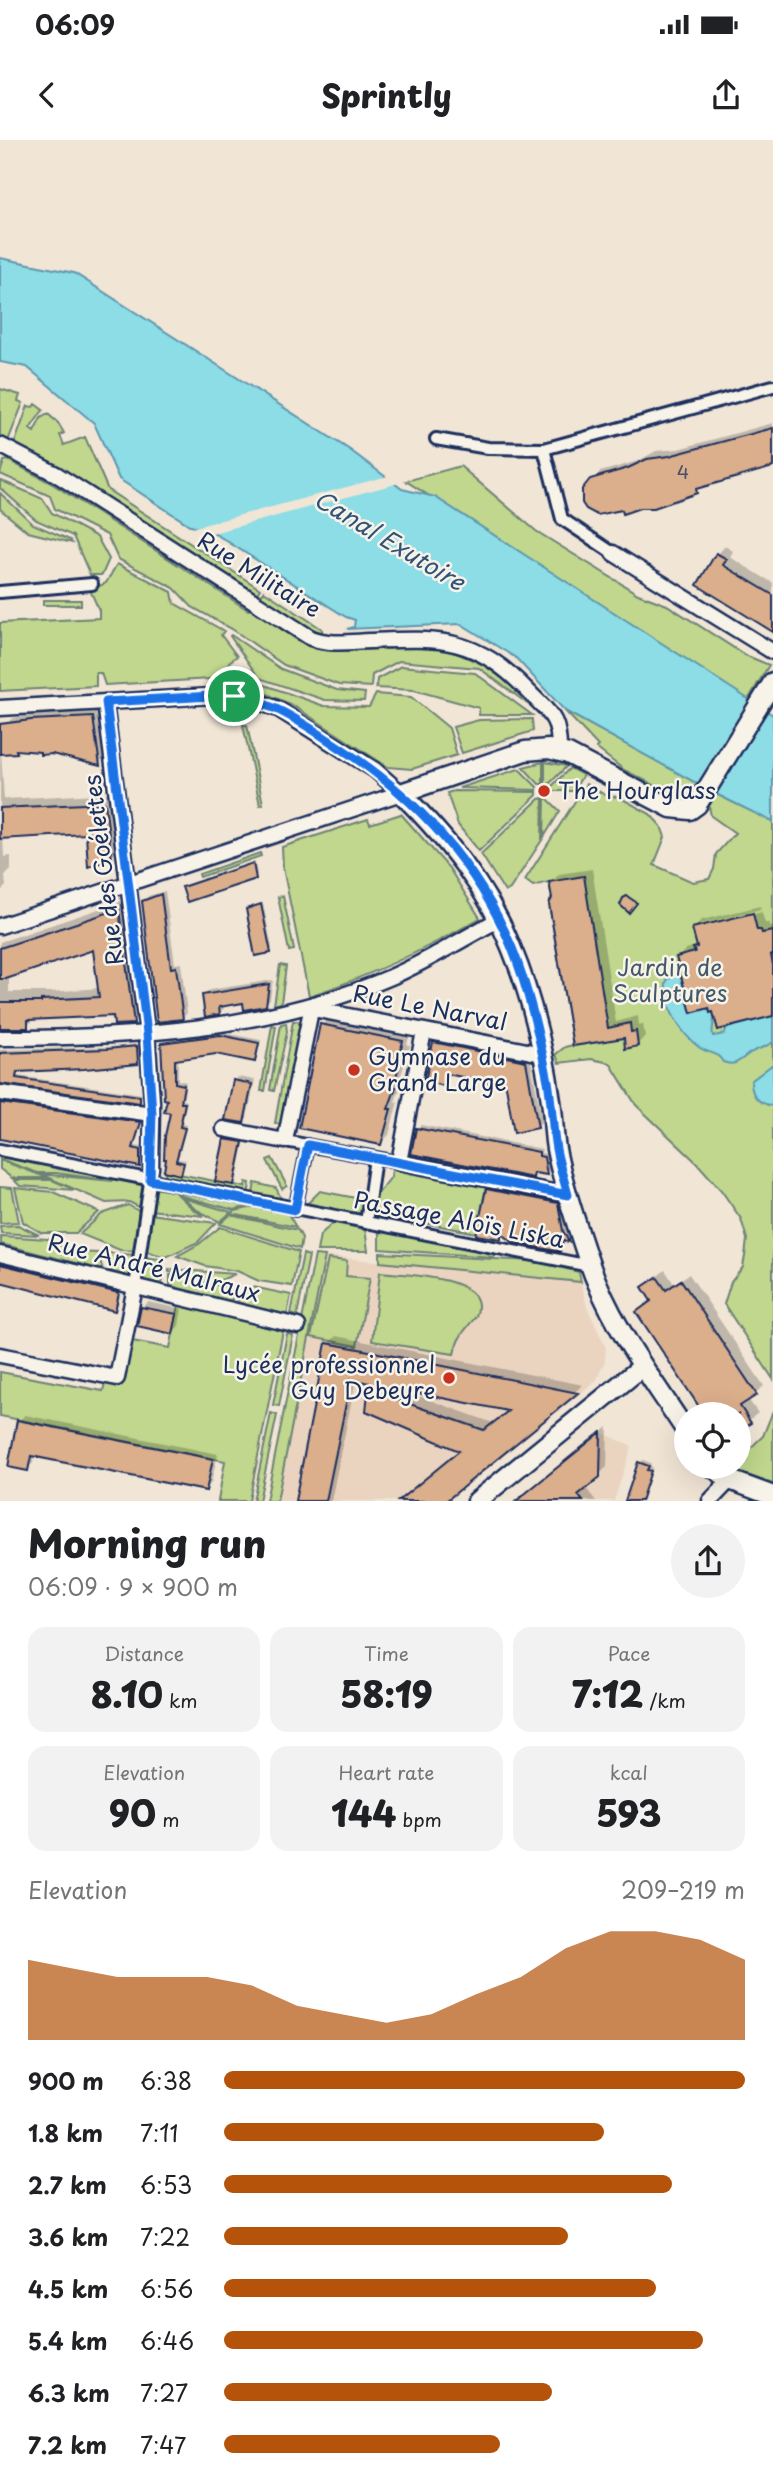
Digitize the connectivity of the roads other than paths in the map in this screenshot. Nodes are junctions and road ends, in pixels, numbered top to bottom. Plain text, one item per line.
1 (773, 386) edge
2 (436, 439) dead end
3 (0, 445) edge
4 (544, 449) junction
5 (613, 553) joint
6 (92, 584) dead end
7 (0, 592) edge
8 (773, 652) edge
9 (773, 682) edge
10 (106, 702) junction
11 (0, 708) edge
12 (559, 750) junction
13 (401, 793) junction
14 (129, 883) junction
15 (498, 920) junction
16 (0, 926) edge
17 (312, 1007) junction
18 (424, 1031) junction
19 (147, 1033) junction
20 (0, 1038) edge
21 (542, 1054) junction
22 (0, 1093) edge
23 (152, 1114) junction
24 (224, 1129) dead end
25 (285, 1141) junction
26 (308, 1145) junction
27 (0, 1150) edge
28 (375, 1158) junction
29 (399, 1162) junction
30 (150, 1175) junction
31 (568, 1195) junction
32 (295, 1210) junction
33 (366, 1223) junction
34 (0, 1254) edge
35 (590, 1266) junction
36 (135, 1287) junction
37 (298, 1326) dead end
38 (0, 1355) edge
39 (643, 1366) junction
40 (674, 1413) edge
41 (730, 1480) joint
42 (773, 1496) edge
43 (477, 1501) edge
44 (710, 1501) edge

1 - 4 street
2 - 4 street
3 - 12 street, Rue Militaire
4 - 5 street
5 - 8 street
6 - 7 street
9 - 12 street
10 - 11 street
10 - 13 street
10 - 14 street, Rue des Goélettes
12 - 13 street
13 - 14 street
13 - 15 street
14 - 16 street
14 - 19 street, Rue des Goélettes
15 - 17 street
15 - 21 street
17 - 18 street, Rue Le Narval
17 - 19 street
17 - 25 street
18 - 21 street, Rue Le Narval
18 - 29 street
19 - 20 street
19 - 23 street, Rue des Goélettes
21 - 31 street
22 - 23 street
23 - 30 street, Rue des Goélettes
24 - 25 street
25 - 26 street
26 - 28 street
26 - 32 street
27 - 30 street
28 - 29 street
28 - 33 street
29 - 31 street
30 - 32 street
30 - 36 street
31 - 35 street
32 - 33 street, Passage Aloïs Liska
33 - 35 street, Passage Aloïs Liska
34 - 36 street, Rue André Malraux
35 - 39 street
36 - 37 street, Rue André Malraux
36 - 38 street
39 - 40 street
39 - 43 street
41 - 42 street
41 - 44 street

